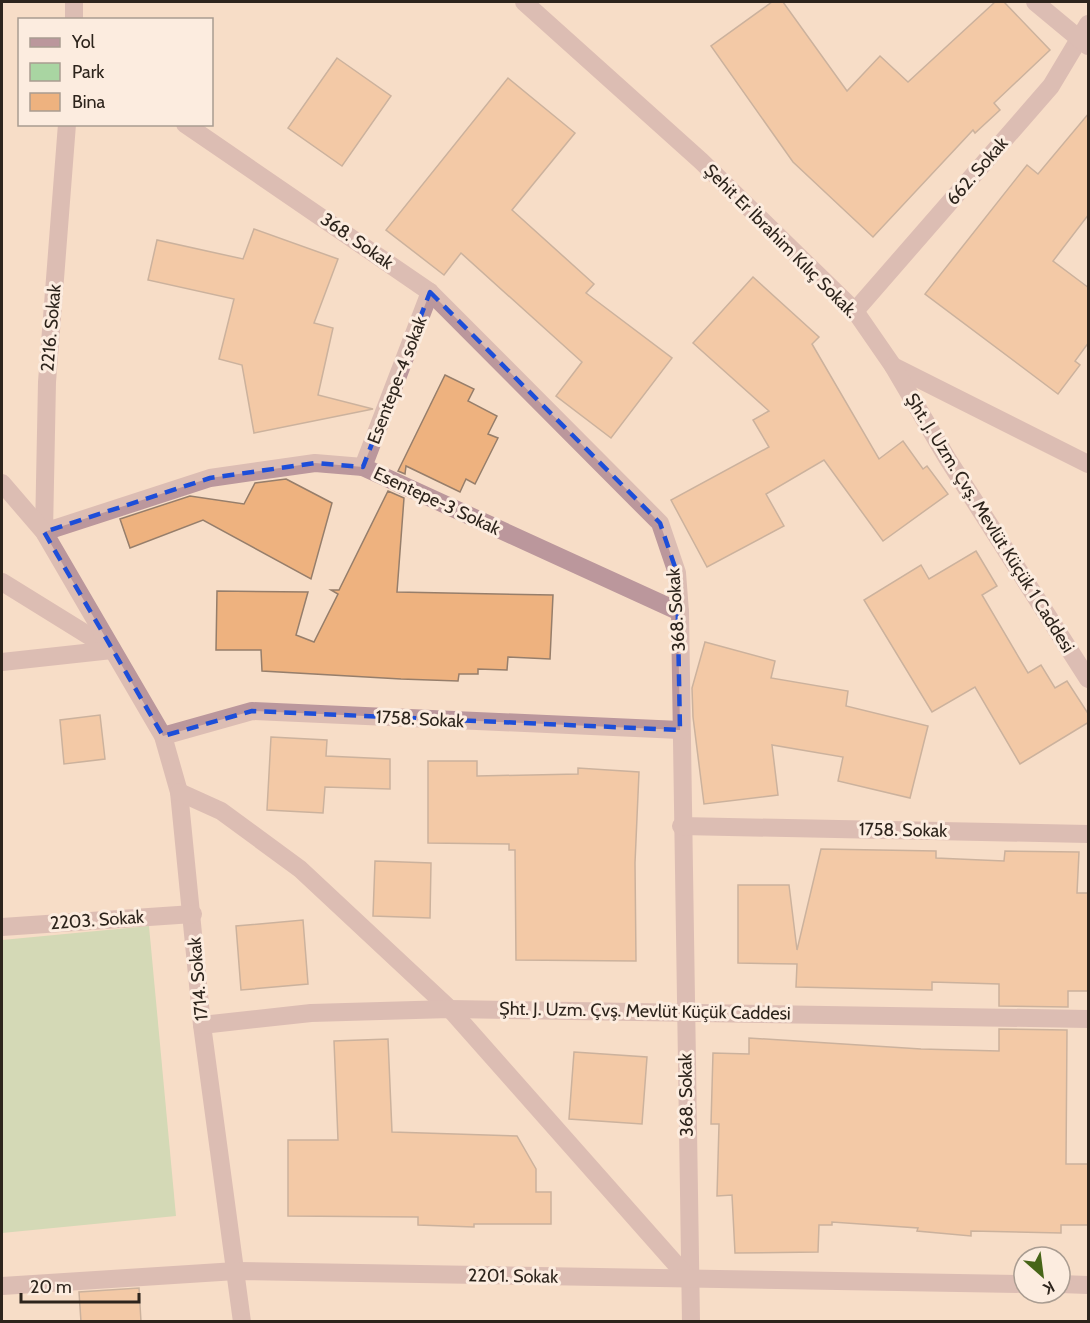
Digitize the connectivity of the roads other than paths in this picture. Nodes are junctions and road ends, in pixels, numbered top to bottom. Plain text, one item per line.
1 (74, 2) edge
2 (524, 2) edge
3 (1035, 2) edge
4 (74, 18) edge
5 (1085, 36) edge
6 (68, 126) edge
7 (188, 126) edge
8 (430, 292) junction
9 (855, 311) junction
10 (893, 366) junction
11 (1089, 464) edge
12 (363, 468) junction
13 (2, 483) edge
14 (44, 532) junction
15 (2, 582) edge
16 (680, 612) junction
17 (112, 650) junction
18 (2, 662) edge
19 (1089, 679) edge
20 (680, 730) junction
21 (163, 736) junction
22 (179, 792) junction
23 (681, 826) junction
24 (1089, 834) edge
25 (193, 914) junction
26 (2, 927) edge
27 (450, 1009) junction
28 (686, 1011) junction
29 (1089, 1019) edge
30 (202, 1025) junction
31 (236, 1271) junction
32 (689, 1279) junction
33 (1012, 1284) edge
34 (1072, 1284) edge
35 (1089, 1285) edge
36 (2, 1286) edge
37 (242, 1322) edge
38 (691, 1322) edge

1 - 4 street
2 - 9 street, Şehit Er İbrahim Kılıç Sokak.
3 - 5 street
5 - 9 street, 662. Sokak
6 - 14 street, 2216. Sokak
7 - 8 street, 368. Sokak
8 - 12 street, Esentepe-4 sokak
8 - 16 street, 368. Sokak
9 - 10 street, Şehit Er İbrahim Kılıç Sokak.
10 - 11 street, Şehit Er İbrahim Kılıç Sokak.
10 - 19 street, Şht. J. Uzm. Çvş. Mevlüt Küçük 1 Caddesi
12 - 14 street, Esentepe-3 Sokak
12 - 16 street, Esentepe-3 Sokak
13 - 14 street, 1714. Sokak
14 - 17 street, 1714. Sokak
15 - 17 street, 1714. Sokak
16 - 20 street, 368. Sokak
17 - 18 street
17 - 21 street, 1714. Sokak
20 - 21 street, 1758. Sokak
20 - 23 street, 368. Sokak
21 - 22 street, 1714. Sokak
22 - 25 street, 1714. Sokak
22 - 27 street
23 - 24 street, 1758. Sokak
23 - 28 street, 368. Sokak
25 - 26 street, 2203. Sokak
25 - 30 street, 1714. Sokak
27 - 28 street, Şht. J. Uzm. Çvş. Mevlüt Küçük Caddesi
27 - 30 street, Şht. J. Uzm. Çvş. Mevlüt Küçük Caddesi
27 - 32 street
28 - 29 street, Şht. J. Uzm. Çvş. Mevlüt Küçük Caddesi
28 - 32 street, 368. Sokak
30 - 31 street, 1714. Sokak
31 - 32 street, 2201. Sokak
31 - 36 street, 2201. Sokak
31 - 37 street, 1714. Sokak
32 - 33 street, 2201. Sokak
32 - 38 street, 368. Sokak
34 - 35 street

